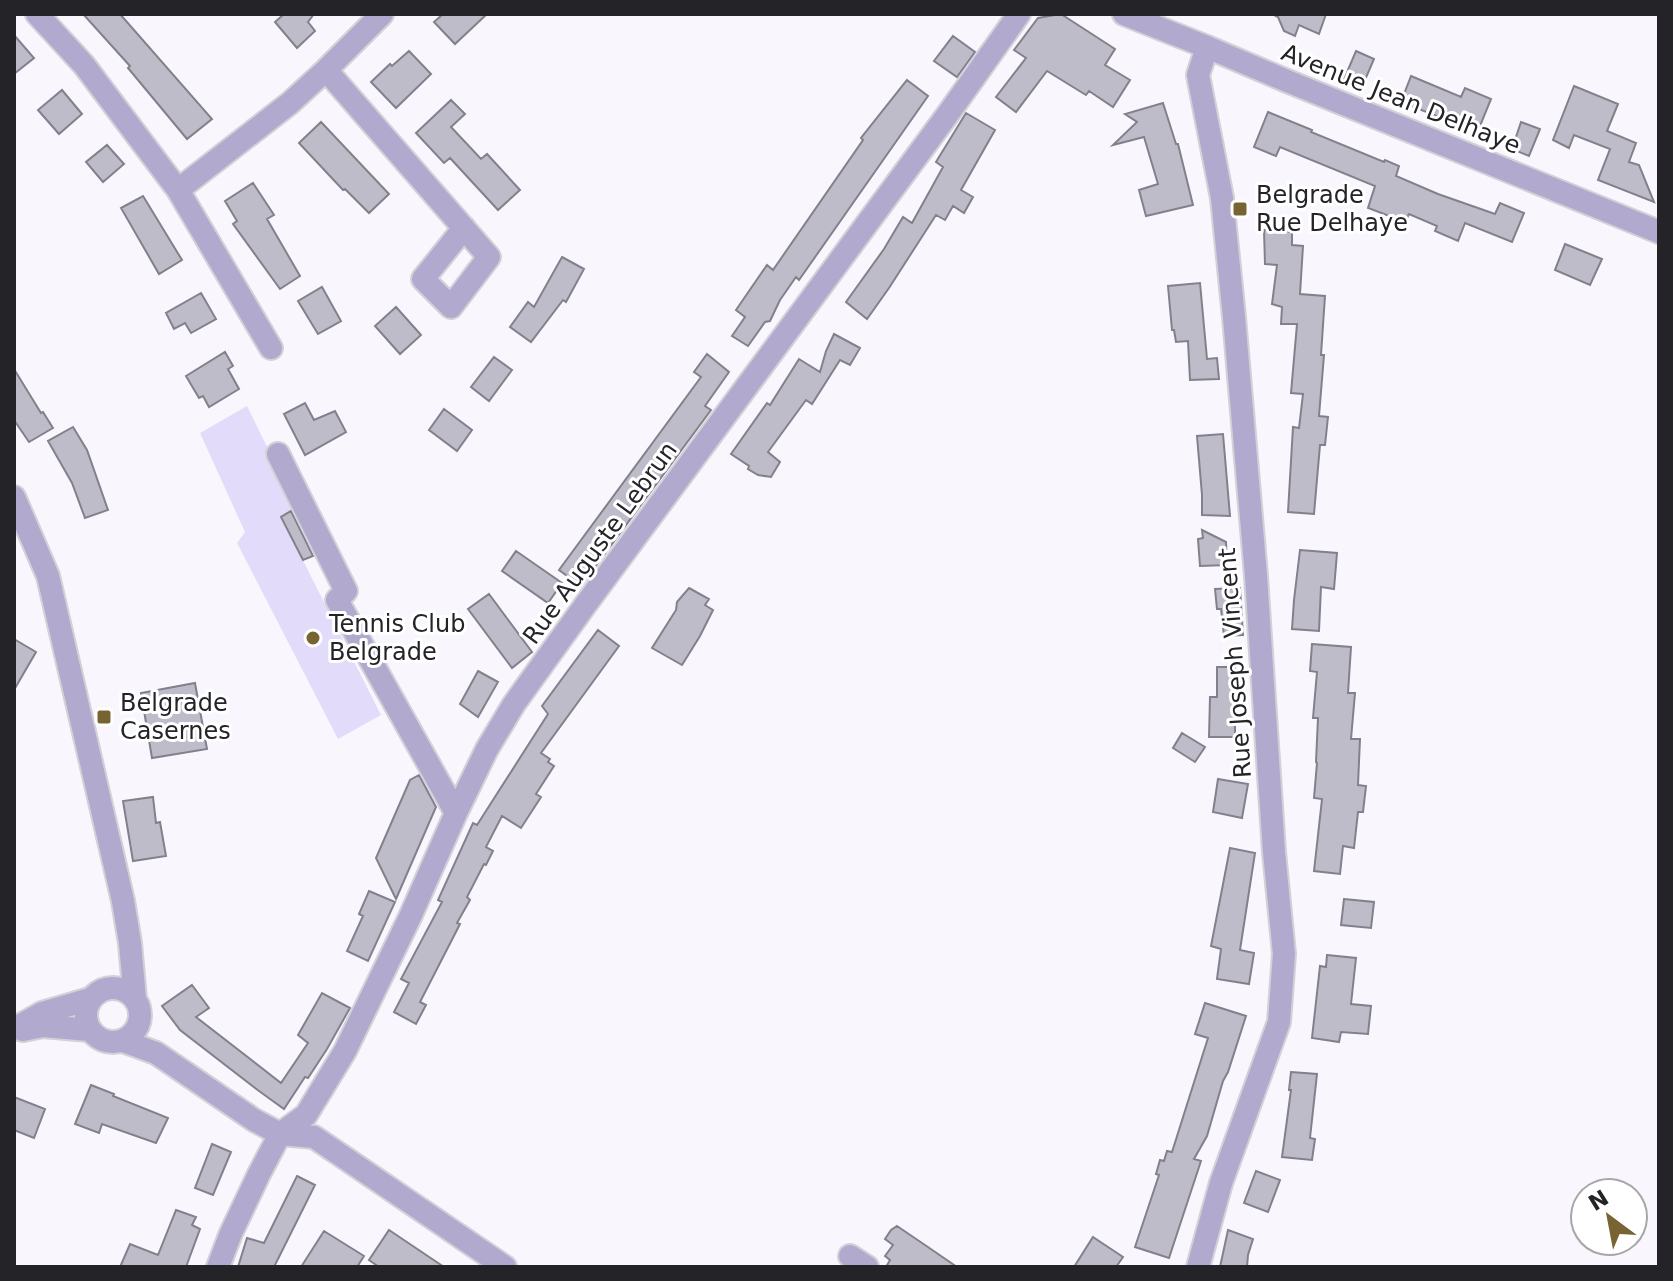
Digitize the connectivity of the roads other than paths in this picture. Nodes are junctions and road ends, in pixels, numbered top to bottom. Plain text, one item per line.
1 (37, 14) edge
2 (1019, 14) edge
3 (1124, 14) edge
4 (369, 19) edge
5 (1207, 47) junction
6 (326, 70) junction
7 (178, 190) junction
8 (464, 228) dead end
9 (1659, 232) edge
10 (271, 348) dead end
11 (278, 454) dead end
12 (14, 497) edge
13 (456, 813) junction
14 (130, 943) junction
15 (100, 993) junction
16 (135, 999) junction
17 (139, 1024) junction
18 (89, 1030) junction
19 (14, 1031) edge
20 (123, 1041) junction
21 (156, 1053) junction
22 (280, 1134) junction
23 (218, 1267) edge
24 (505, 1267) edge
25 (1198, 1267) edge

1 - 7 street
2 - 13 street, Rue Auguste Lebrun
3 - 5 street, Avenue Jean Delhaye
4 - 6 street
5 - 9 street, Avenue Jean Delhaye
5 - 25 street, Rue Joseph Vincent
6 - 7 street
6 - 8 street
7 - 10 street
11 - 13 street
12 - 14 street
13 - 22 street, Rue Auguste Lebrun
14 - 15 street
14 - 16 street
15 - 16 street
15 - 18 street
15 - 19 street
16 - 17 street
17 - 20 street
17 - 21 street
18 - 19 street
18 - 20 street
20 - 21 street
21 - 22 street
22 - 23 street
22 - 24 street

